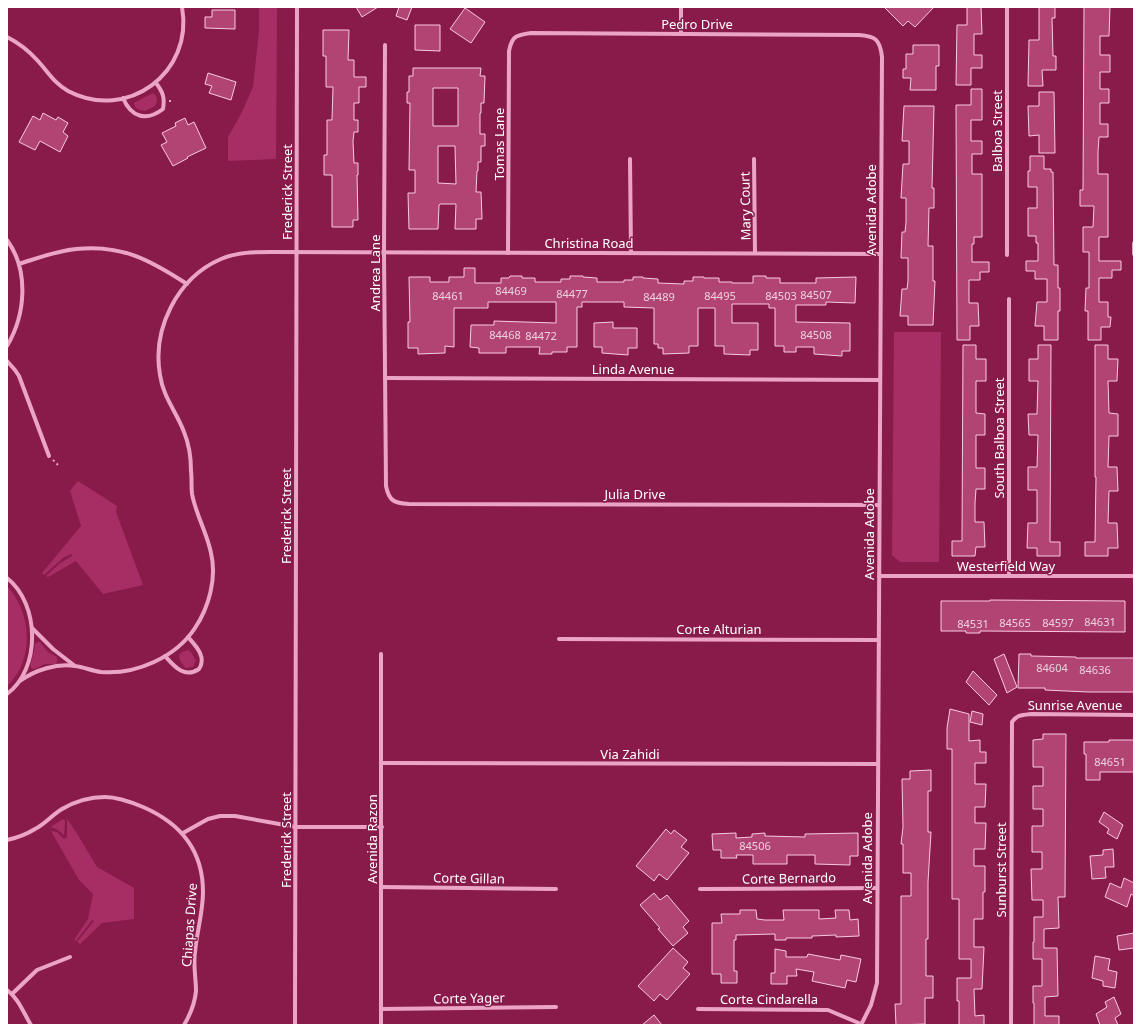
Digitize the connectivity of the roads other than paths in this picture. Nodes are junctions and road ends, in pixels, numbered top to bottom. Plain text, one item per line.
1 (182, 7) edge
2 (297, 7) edge
3 (681, 7) edge
4 (1007, 7) edge
5 (681, 34) junction
6 (7, 37) edge
7 (515, 37) joint
8 (877, 40) joint
9 (385, 45) dead end
10 (156, 83) junction
11 (124, 98) junction
12 (754, 159) dead end
13 (630, 160) dead end
14 (7, 240) edge
15 (1134, 243) edge
16 (297, 252) junction
17 (384, 252) junction
18 (508, 253) junction
19 (631, 253) junction
20 (755, 253) junction
21 (881, 254) junction
22 (1134, 254) edge
23 (1007, 255) dead end
24 (19, 264) junction
25 (186, 284) junction
26 (1009, 299) dead end
27 (7, 346) edge
28 (7, 362) edge
29 (385, 378) junction
30 (880, 380) junction
31 (50, 456) dead end
32 (391, 500) joint
33 (879, 504) junction
34 (879, 576) junction
35 (1009, 576) junction
36 (1134, 576) edge
37 (7, 578) edge
38 (32, 628) junction
39 (188, 638) junction
40 (559, 638) dead end
41 (878, 640) junction
42 (381, 654) dead end
43 (166, 656) junction
44 (75, 666) junction
45 (20, 681) junction
46 (7, 694) edge
47 (1134, 715) edge
48 (1016, 717) joint
49 (382, 763) junction
50 (878, 764) junction
51 (296, 826) junction
52 (382, 826) junction
53 (183, 833) junction
54 (7, 840) edge
55 (382, 887) junction
56 (877, 888) junction
57 (556, 889) dead end
58 (700, 889) dead end
59 (70, 957) dead end
60 (7, 990) edge
61 (12, 994) junction
62 (556, 1007) dead end
63 (381, 1009) junction
64 (698, 1009) dead end
65 (31, 1025) edge
66 (184, 1025) edge
67 (295, 1025) edge
68 (381, 1025) edge
69 (861, 1025) edge
70 (1011, 1025) edge

1 - 10 street
2 - 16 street, Frederick Street
3 - 5 street
4 - 23 street, Balboa Street
5 - 7 street, Pedro Drive
5 - 8 street, Pedro Drive
6 - 11 street
7 - 18 street, Tomas Lane
8 - 21 street, Avenida Adobe
9 - 17 street, Andrea Lane
10 - 11 street
10 - 11 street
12 - 20 street, Mary Court
13 - 19 street
14 - 24 street
15 - 22 street
16 - 17 street, Christina Road
16 - 25 street, Christina Road
16 - 51 street, Frederick Street
17 - 18 street, Christina Road
17 - 29 street, Andrea Lane
18 - 19 street, Christina Road
19 - 20 street, Christina Road
20 - 21 street, Christina Road
21 - 30 street, Avenida Adobe
24 - 25 street
24 - 27 street
25 - 39 street, Christina Road
26 - 35 street, South Balboa Street
28 - 31 street
29 - 30 street, Linda Avenue
29 - 32 street, Andrea Lane
30 - 33 street, Avenida Adobe
32 - 33 street, Julia Drive
33 - 34 street, Avenida Adobe
34 - 35 street, Westerfield Way
34 - 41 street, Avenida Adobe
35 - 36 street, Westerfield Way
37 - 38 street
38 - 44 street
38 - 45 street
39 - 43 street
39 - 43 street
40 - 41 street, Corte Alturian
41 - 50 street, Avenida Adobe
42 - 49 street, Avenida Razon
43 - 44 street
44 - 45 street
45 - 46 street
47 - 48 street, Sunrise Avenue
48 - 70 street, Sunburst Street
49 - 50 street, Via Zahidi
49 - 52 street, Avenida Razon
50 - 56 street, Avenida Adobe
51 - 52 street
51 - 53 street
51 - 67 street, Frederick Street
52 - 55 street, Avenida Razon
53 - 54 street, Chiapas Drive
53 - 66 street, Chiapas Drive
55 - 57 street, Corte Gillan
55 - 63 street, Avenida Razon
56 - 58 street, Corte Bernardo
56 - 69 street, Avenida Adobe
59 - 61 street
60 - 61 street
61 - 65 street
62 - 63 street, Corte Yager
63 - 68 street, Avenida Razon
64 - 69 street, Corte Cindarella

